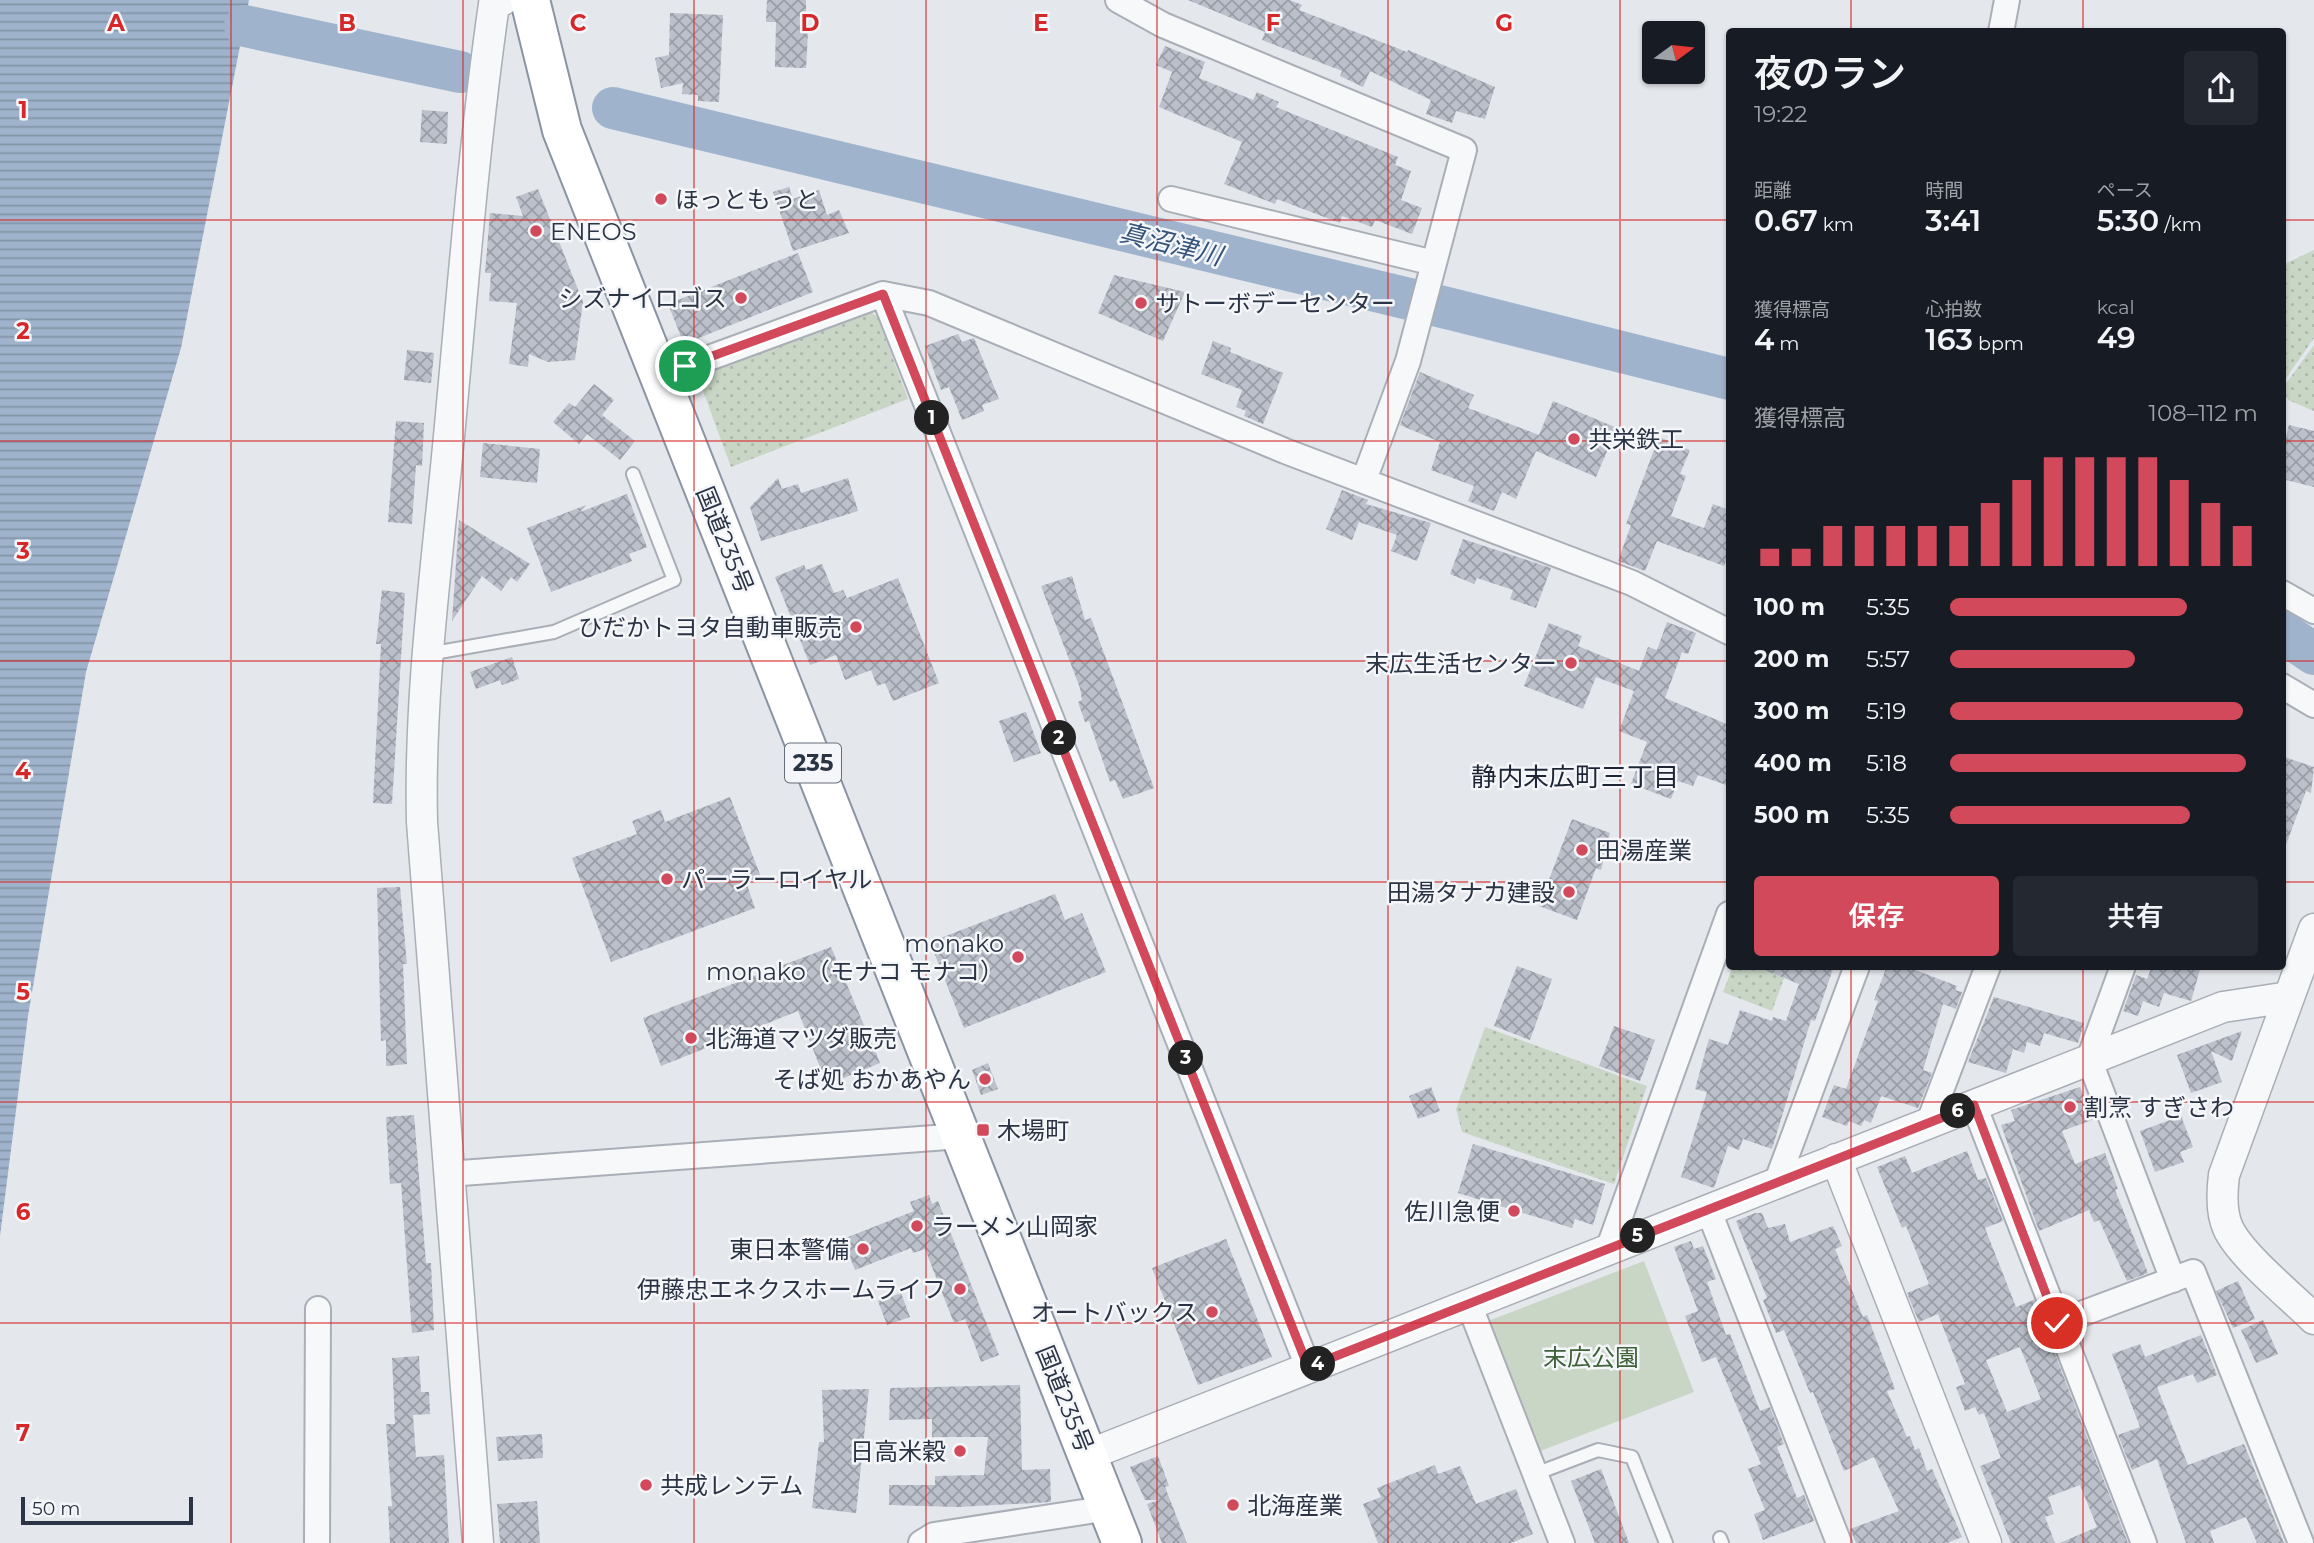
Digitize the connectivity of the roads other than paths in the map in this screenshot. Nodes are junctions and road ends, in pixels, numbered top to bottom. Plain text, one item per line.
1 (503, 0) edge
2 (530, 0) edge
3 (1118, 0) edge
4 (2007, 0) edge
5 (2002, 28) edge
6 (1171, 199) dead end
7 (1431, 272) junction
8 (883, 294) junction
9 (660, 376) junction
10 (633, 474) dead end
11 (1364, 480) junction
12 (2286, 595) edge
13 (2314, 611) edge
14 (1726, 630) edge
15 (428, 654) junction
16 (2286, 688) edge
17 (2314, 705) edge
18 (1726, 922) edge
19 (2314, 929) edge
20 (1856, 970) edge
21 (1986, 970) edge
22 (2122, 970) edge
23 (2289, 997) junction
24 (2089, 1059) junction
25 (1974, 1105) junction
26 (1929, 1122) junction
27 (961, 1136) junction
28 (1836, 1159) junction
29 (448, 1174) junction
30 (1777, 1181) junction
31 (1708, 1209) junction
32 (1609, 1247) junction
33 (2174, 1280) junction
34 (1469, 1304) junction
35 (318, 1309) dead end
36 (2314, 1319) edge
37 (2057, 1323) junction
38 (1308, 1367) junction
39 (1088, 1455) junction
40 (1535, 1474) junction
41 (1115, 1526) edge
42 (317, 1543) edge
43 (478, 1543) edge
44 (920, 1543) edge
45 (1562, 1543) edge
46 (1666, 1543) edge
47 (1839, 1543) edge
48 (1986, 1543) edge
49 (2144, 1543) edge
50 (2301, 1543) edge

1 - 15 street
2 - 9 highway, 国道235号 / 235
3 - 7 street
4 - 5 street
6 - 7 street
7 - 11 street
8 - 9 street
8 - 11 street
8 - 38 street
9 - 27 highway, 国道235号 / 235
10 - 15 lane
11 - 14 street
12 - 13 street
15 - 29 street
16 - 17 street
18 - 32 street
19 - 23 street
20 - 30 street
21 - 26 street
22 - 24 street
23 - 24 street
23 - 36 street
24 - 25 street
24 - 33 street
25 - 26 street
25 - 37 street
26 - 28 street
27 - 29 street
27 - 39 highway, 国道235号 / 235
28 - 30 street
28 - 48 street
29 - 43 street
30 - 31 street
31 - 32 street
31 - 47 street
32 - 34 street
33 - 37 street
33 - 50 street
34 - 38 street
34 - 40 street
35 - 42 street
37 - 49 street
38 - 39 street
39 - 41 highway, 国道235号 / 235
40 - 45 street
40 - 46 lane
41 - 44 street

